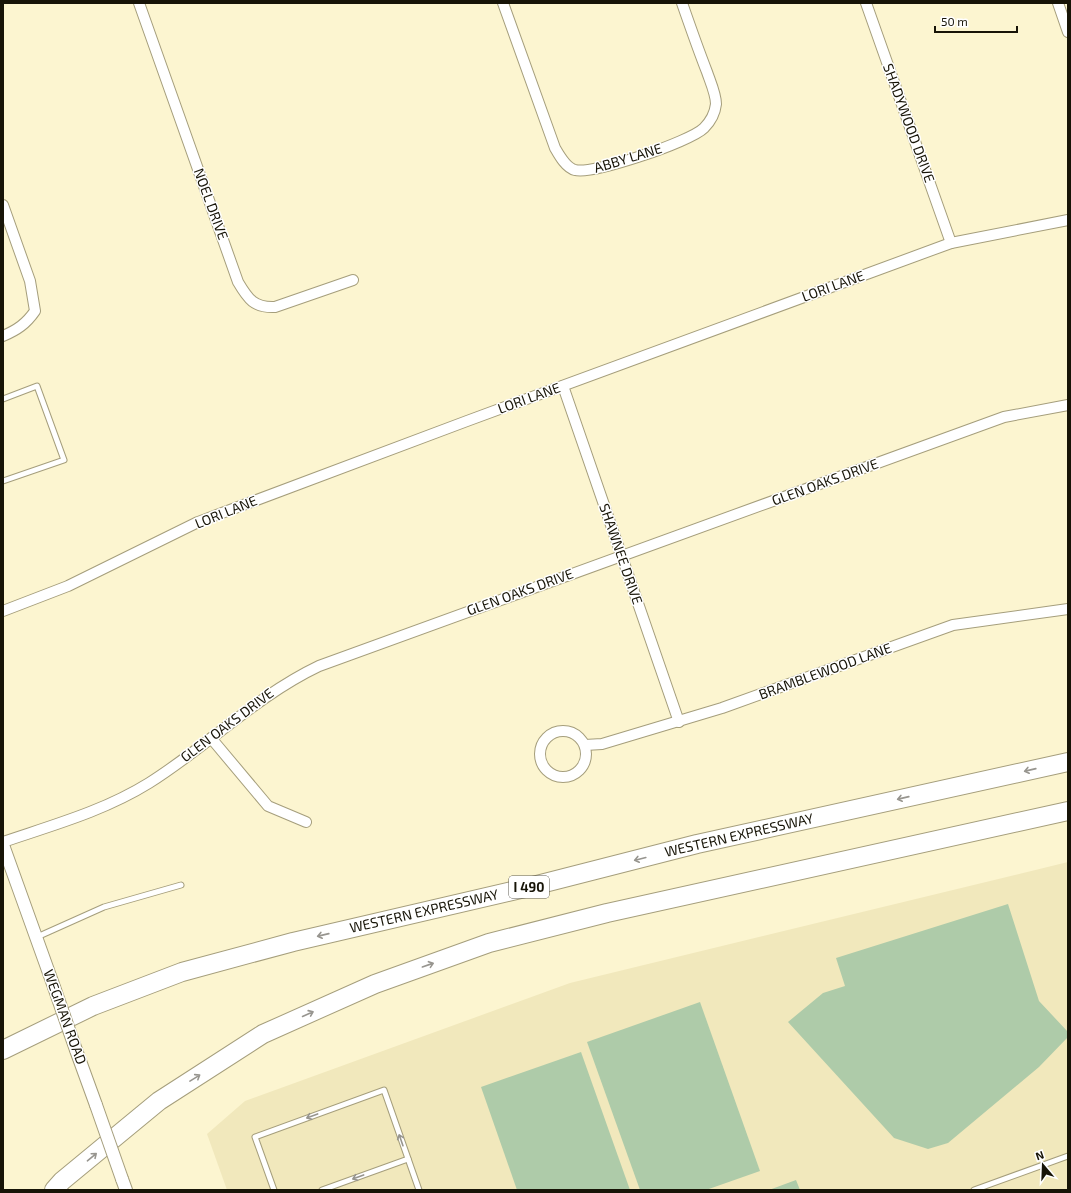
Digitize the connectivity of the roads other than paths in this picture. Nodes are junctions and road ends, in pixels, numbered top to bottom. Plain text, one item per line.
1 (139, 3) edge
2 (503, 3) edge
3 (682, 3) edge
4 (866, 3) edge
5 (1058, 3) edge
6 (1068, 32) edge
7 (3, 205) edge
8 (1068, 220) edge
9 (951, 243) junction
10 (353, 280) dead end
11 (3, 336) edge
12 (563, 386) junction
13 (3, 399) edge
14 (1068, 405) edge
15 (3, 481) edge
16 (622, 555) junction
17 (1068, 609) edge
18 (3, 611) edge
19 (679, 722) junction
20 (211, 738) junction
21 (585, 745) junction
22 (1068, 762) edge
23 (1068, 811) edge
24 (306, 822) dead end
25 (3, 844) edge
26 (181, 885) dead end
27 (36, 937) junction
28 (3, 1050) edge
29 (1068, 1156) edge
30 (408, 1159) junction
31 (124, 1185) edge
32 (55, 1187) edge
33 (274, 1190) edge
34 (322, 1190) edge
35 (419, 1190) edge
36 (974, 1190) edge

1 - 10 street, NOEL DRIVE
2 - 3 street, ABBY LANE
4 - 9 street, SHADYWOOD DRIVE
5 - 6 street
7 - 11 street
8 - 9 street, LORI LANE
9 - 12 street, LORI LANE
12 - 16 street, SHAWNEE DRIVE
12 - 18 street, LORI LANE
13 - 15 lane
14 - 16 street, GLEN OAKS DRIVE
16 - 19 street, SHAWNEE DRIVE
16 - 20 street, GLEN OAKS DRIVE
17 - 19 street, BRAMBLEWOOD LANE
19 - 21 street, BRAMBLEWOOD LANE
20 - 24 street
20 - 25 street, GLEN OAKS DRIVE
21 - 21 street
22 -> 28 highway, WESTERN EXPRESSWAY / I 490
32 -> 23 highway
25 - 27 street, WEGMAN ROAD
26 - 27 lane
27 - 31 street, WEGMAN ROAD, bridge
29 - 36 lane
30 -> 33 lane
30 -> 34 lane
30 - 35 lane

